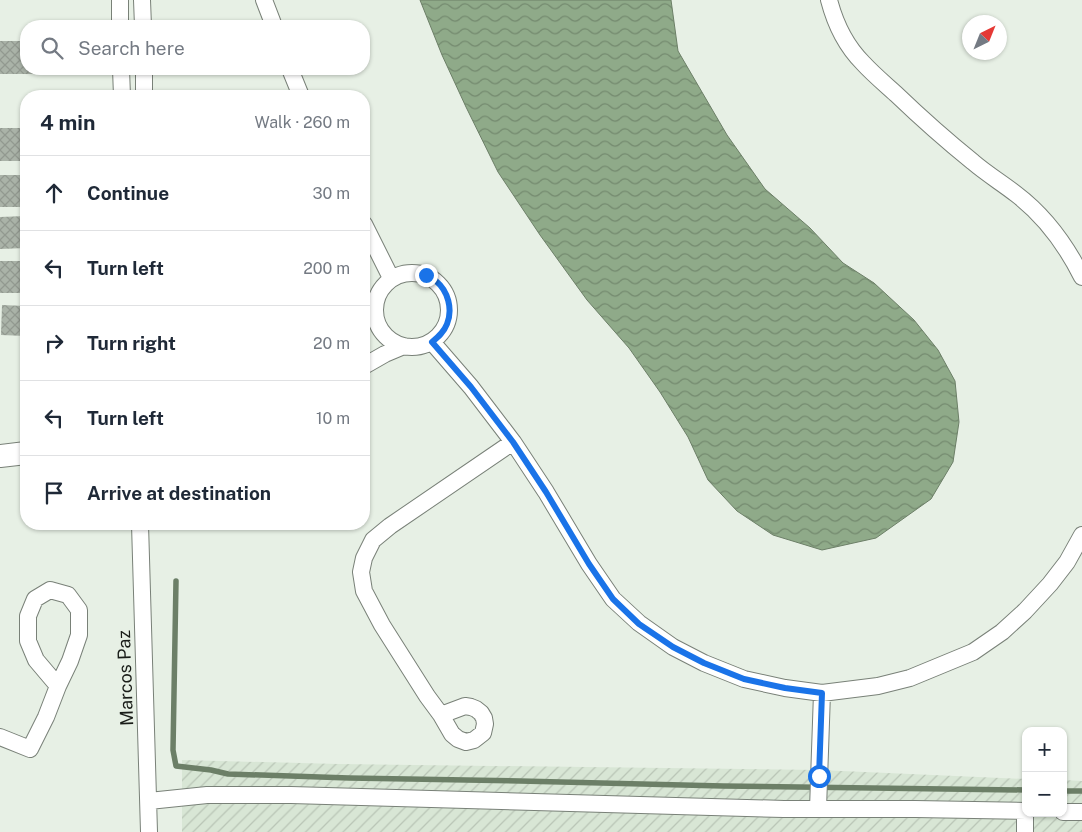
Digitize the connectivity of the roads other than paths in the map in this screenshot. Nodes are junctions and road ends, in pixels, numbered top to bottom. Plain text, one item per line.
1 (120, 0) edge
2 (142, 0) edge
3 (264, 0) edge
4 (829, 0) edge
5 (120, 20) edge
6 (143, 20) edge
7 (272, 20) edge
8 (121, 75) edge
9 (144, 75) edge
10 (292, 75) edge
11 (122, 90) edge
12 (144, 90) edge
13 (299, 90) edge
14 (370, 236) edge
15 (1082, 277) edge
16 (391, 278) junction
17 (370, 316) edge
18 (370, 319) edge
19 (432, 342) junction
20 (404, 346) junction
21 (370, 363) edge
22 (513, 442) junction
23 (20, 453) edge
24 (0, 456) edge
25 (140, 530) edge
26 (1082, 535) edge
27 (58, 686) junction
28 (822, 693) junction
29 (441, 715) dead end
30 (0, 738) edge
31 (148, 801) junction
32 (818, 804) junction
33 (1022, 811) edge
34 (1067, 812) edge
35 (1082, 812) edge
36 (1026, 817) edge
37 (149, 832) edge
38 (1025, 832) edge

1 - 5 street
2 - 6 street
3 - 7 street
4 - 15 street
8 - 11 street
9 - 12 street
10 - 13 street
14 - 16 street
16 - 17 street
16 - 19 street
18 - 20 street
19 - 20 street
19 - 22 street
20 - 21 street
22 - 28 street
22 - 29 street
23 - 24 street
25 - 31 street, Marcos Paz
26 - 28 street
27 - 27 street
27 - 30 street
28 - 32 street
31 - 32 street
31 - 37 street, Marcos Paz
32 - 33 street
34 - 35 street
36 - 38 street

